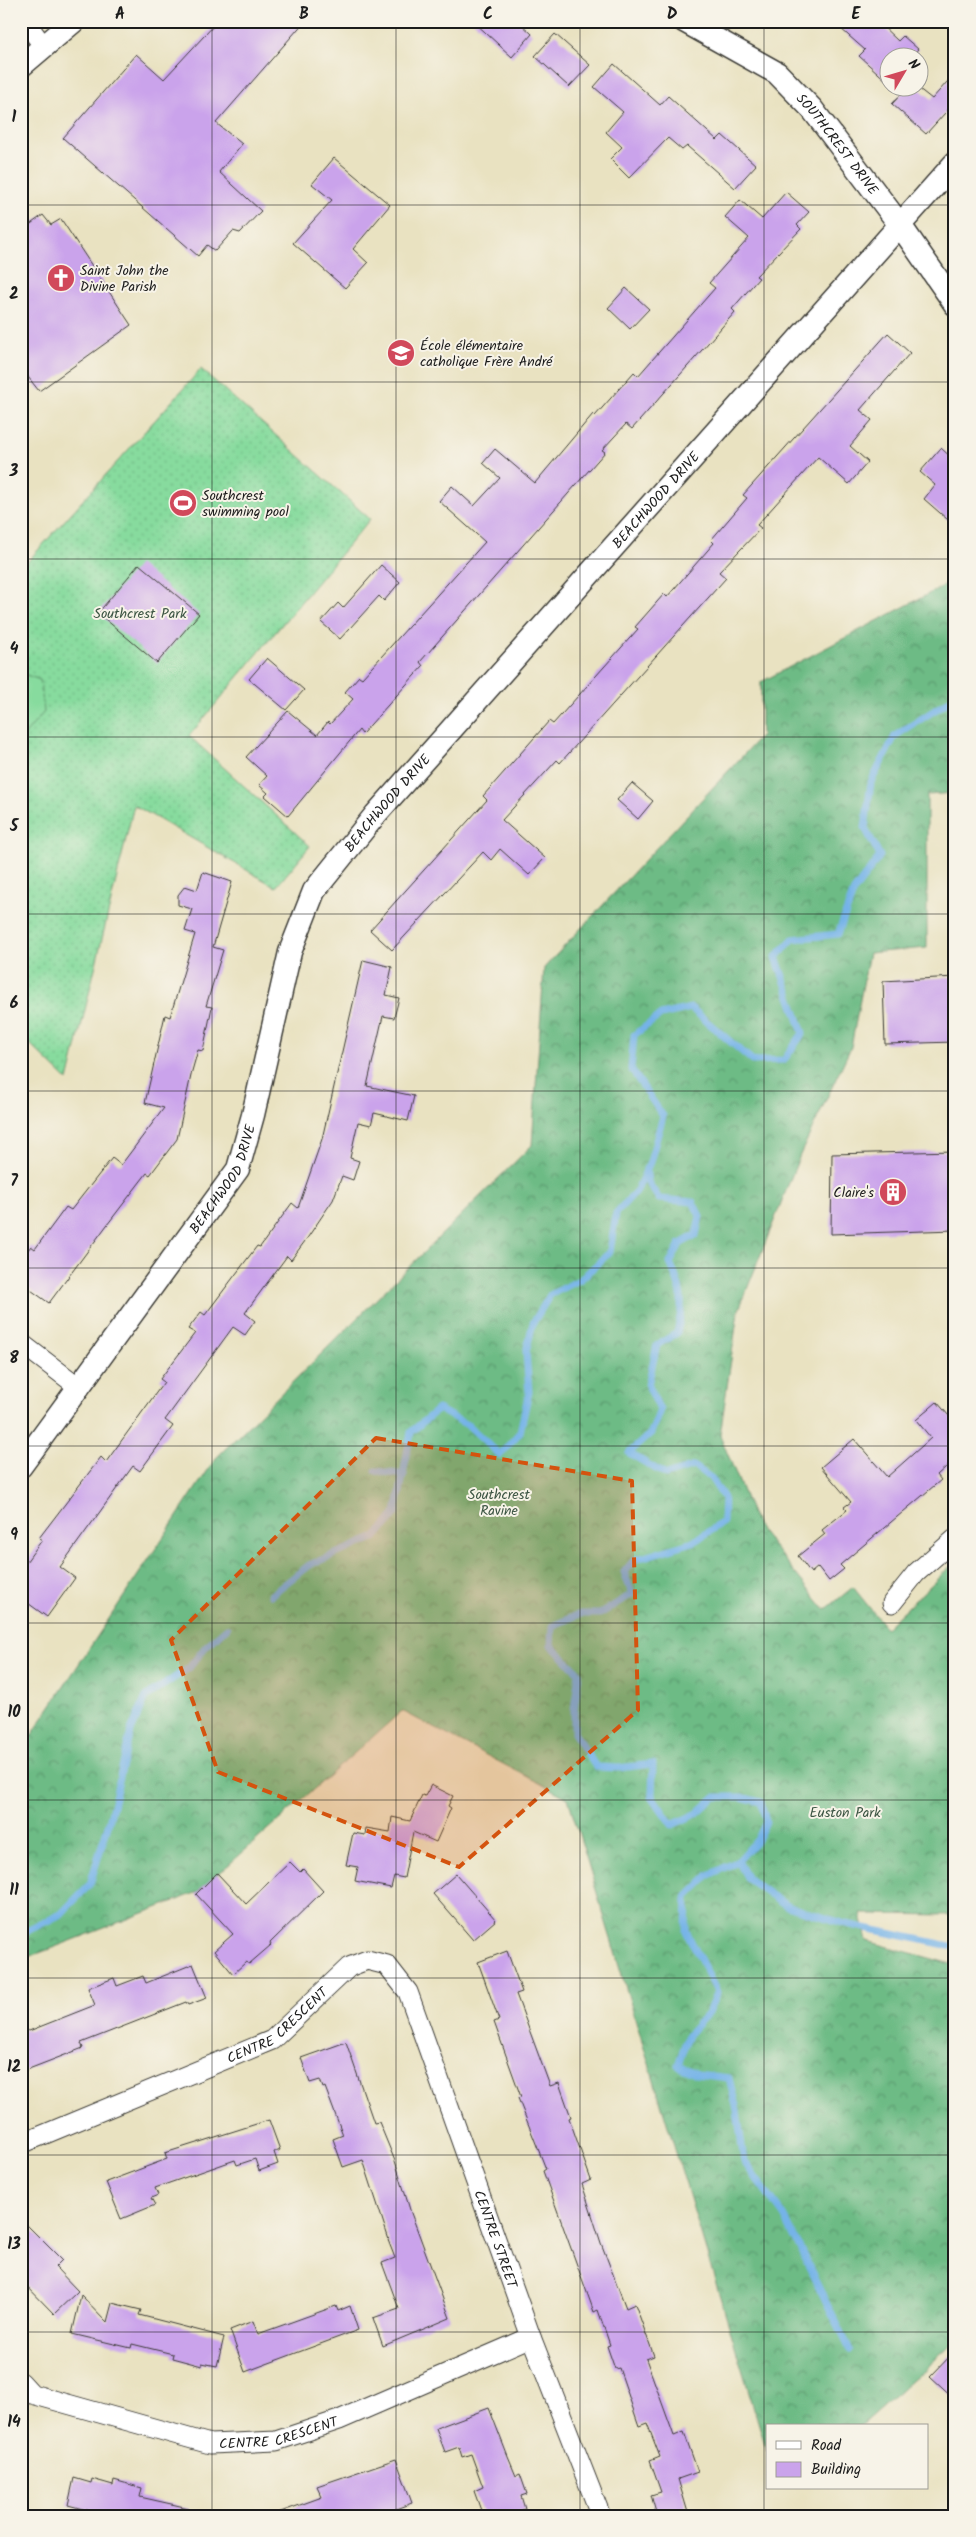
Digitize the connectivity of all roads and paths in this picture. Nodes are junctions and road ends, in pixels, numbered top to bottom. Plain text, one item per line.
1 (24, 21) edge
2 (74, 21) edge
3 (684, 21) edge
4 (44, 47) junction
5 (21, 66) edge
6 (955, 163) edge
7 (900, 225) junction
8 (955, 304) edge
9 (21, 1343) edge
10 (80, 1388) junction
11 (21, 1466) edge
12 (955, 1539) edge
13 (892, 1603) dead end
14 (387, 1966) joint
15 (21, 2144) edge
16 (532, 2337) junction
17 (21, 2382) edge
18 (602, 2516) edge

1 - 4 street
2 - 4 street
3 - 7 street, SOUTHCREST DRIVE
4 - 5 street
6 - 7 street, BEACHWOOD DRIVE
7 - 8 street, SOUTHCREST DRIVE
7 - 10 street, BEACHWOOD DRIVE
9 - 10 street
10 - 11 street, BEACHWOOD DRIVE
12 - 13 street
14 - 15 street, CENTRE CRESCENT
14 - 16 street, CENTRE STREET
16 - 17 street, CENTRE CRESCENT
16 - 18 street, CENTRE STREET

